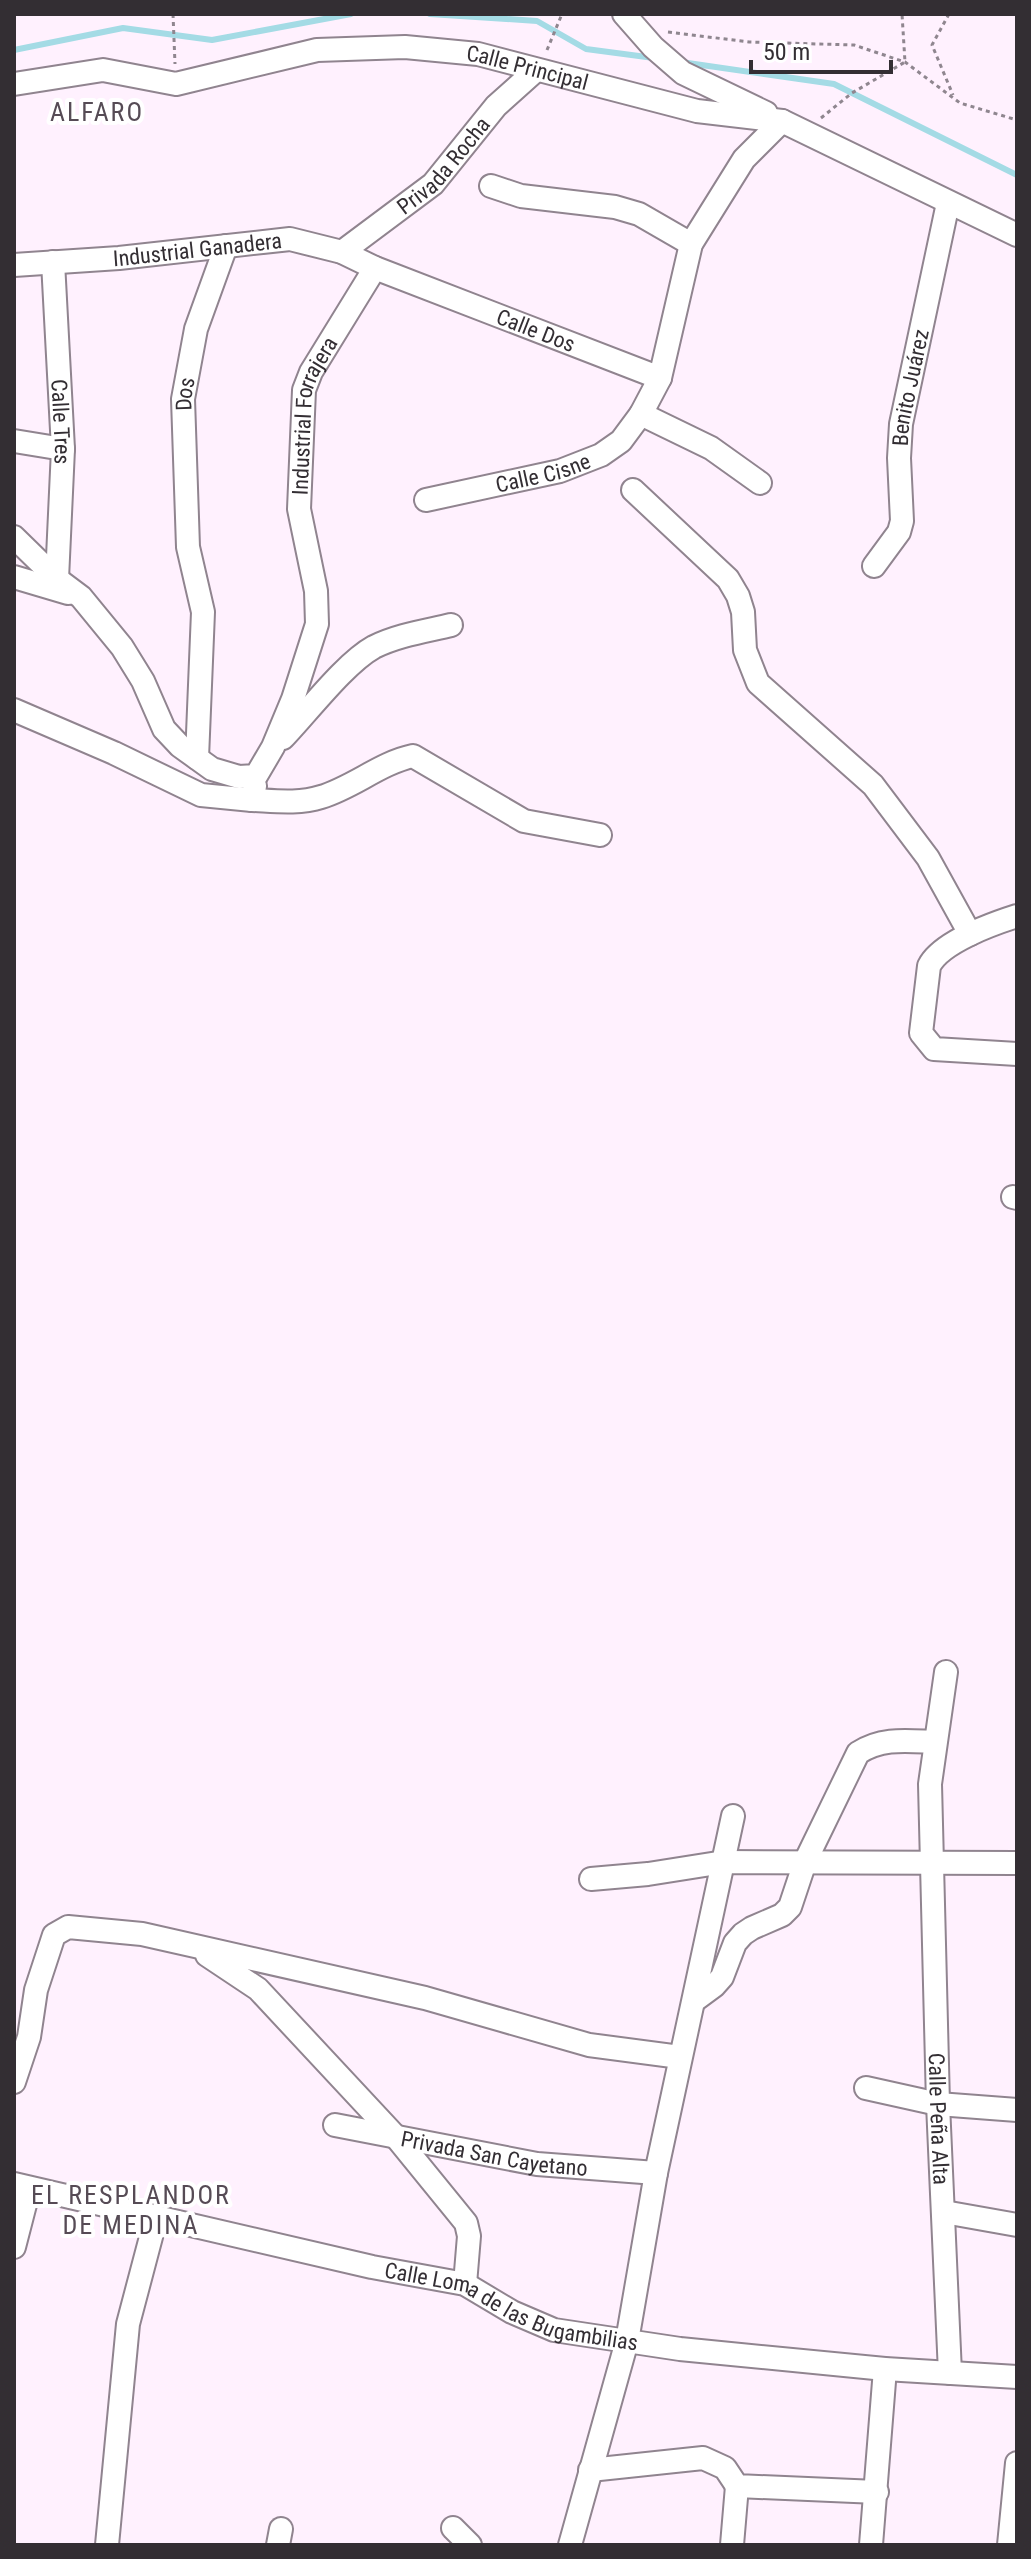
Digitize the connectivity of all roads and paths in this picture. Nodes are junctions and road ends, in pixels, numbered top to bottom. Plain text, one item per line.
1 (173, 14) edge
2 (562, 14) edge
3 (902, 14) edge
4 (949, 14) edge
5 (630, 21) edge
6 (547, 49) dead end
7 (905, 62) junction
8 (175, 65) dead end
9 (535, 71) junction
10 (14, 84) edge
11 (954, 99) junction
12 (1017, 120) edge
13 (782, 121) junction
14 (804, 131) junction
15 (491, 186) dead end
16 (948, 203) junction
17 (1017, 235) edge
18 (691, 244) junction
19 (226, 246) junction
20 (342, 252) junction
21 (53, 262) junction
22 (14, 265) edge
23 (375, 268) junction
24 (660, 378) junction
25 (641, 414) junction
26 (14, 441) edge
27 (63, 449) junction
28 (760, 483) dead end
29 (633, 490) dead end
30 (426, 500) dead end
31 (14, 537) edge
32 (874, 566) dead end
33 (14, 577) edge
34 (57, 579) junction
35 (81, 597) junction
36 (451, 625) dead end
37 (14, 710) edge
38 (273, 747) junction
39 (197, 758) junction
40 (256, 776) junction
41 (252, 800) junction
42 (600, 835) dead end
43 (1017, 916) edge
44 (970, 934) junction
45 (1017, 1054) edge
46 (946, 1672) dead end
47 (935, 1742) junction
48 (733, 1816) dead end
49 (724, 1862) junction
50 (805, 1862) junction
51 (931, 1862) junction
52 (1017, 1863) edge
53 (591, 1879) dead end
54 (196, 1947) junction
55 (695, 2000) junction
56 (680, 2057) junction
57 (14, 2082) edge
58 (866, 2088) dead end
59 (938, 2104) junction
60 (1017, 2110) edge
61 (335, 2125) dead end
62 (396, 2137) junction
63 (656, 2173) junction
64 (22, 2187) edge
65 (944, 2212) junction
66 (156, 2218) junction
67 (1017, 2225) edge
68 (14, 2247) edge
69 (465, 2284) junction
70 (627, 2341) junction
71 (885, 2369) junction
72 (950, 2373) junction
73 (1017, 2377) edge
74 (1017, 2463) edge
75 (590, 2470) junction
76 (737, 2486) junction
77 (877, 2492) junction
78 (453, 2528) dead end
79 (107, 2545) edge
80 (470, 2545) edge
81 (570, 2545) edge
82 (732, 2545) edge
83 (871, 2545) edge
84 (1009, 2545) edge

1 - 8 path
2 - 6 path
3 - 7 path
4 - 11 path
5 - 7 path
5 - 13 street
7 - 11 path
7 - 14 path
9 - 10 street, Calle Principal
9 - 13 street, Calle Principal
9 - 20 street, Privada Rocha
11 - 12 path
13 - 14 street, Calle Principal
13 - 18 street
14 - 16 street, Calle Principal
15 - 18 street
16 - 17 street, Calle Principal
16 - 32 street, Benito Juárez
18 - 24 street
19 - 20 street, Industrial Ganadera
19 - 21 street, Industrial Ganadera
19 - 39 street, Dos
20 - 23 street
21 - 22 street
21 - 27 street, Calle Tres
23 - 24 street, Calle Dos
23 - 38 street, Industrial Forrajera
24 - 25 street
25 - 28 street
25 - 30 street, Calle Cisne
26 - 27 street
27 - 34 street, Calle Tres
29 - 44 street
31 - 34 street
33 - 35 street
34 - 35 street
35 - 39 street
36 - 38 street
37 - 41 street
38 - 40 street, Industrial Forrajera
39 - 40 street
40 - 41 street
41 - 42 street
43 - 44 street
44 - 45 street
46 - 47 street, Calle Peña Alta
47 - 50 street
47 - 51 street, Calle Peña Alta
48 - 49 street
49 - 50 street
49 - 53 street
49 - 55 street
50 - 51 street
50 - 55 street
51 - 52 street
51 - 59 street, Calle Peña Alta
54 - 56 street
54 - 57 street
54 - 62 street
55 - 56 street
56 - 63 street
58 - 59 street
59 - 60 street
59 - 65 street, Calle Peña Alta
61 - 62 street, Privada San Cayetano
62 - 63 street, Privada San Cayetano
62 - 69 street
63 - 70 street
64 - 66 street, Calle Loma de las Bugambilias
64 - 68 street
65 - 67 street
65 - 72 street, Calle Peña Alta
66 - 69 street, Calle Loma de las Bugambilias
66 - 79 street
69 - 70 street, Calle Loma de las Bugambilias
70 - 71 street, Calle Loma de las Bugambilias
70 - 75 street
71 - 72 street, Calle Loma de las Bugambilias
71 - 77 street
72 - 73 street, Calle Loma de las Bugambilias
74 - 84 street
75 - 76 street
75 - 81 street
76 - 77 street
76 - 82 street
77 - 83 street
78 - 80 street

